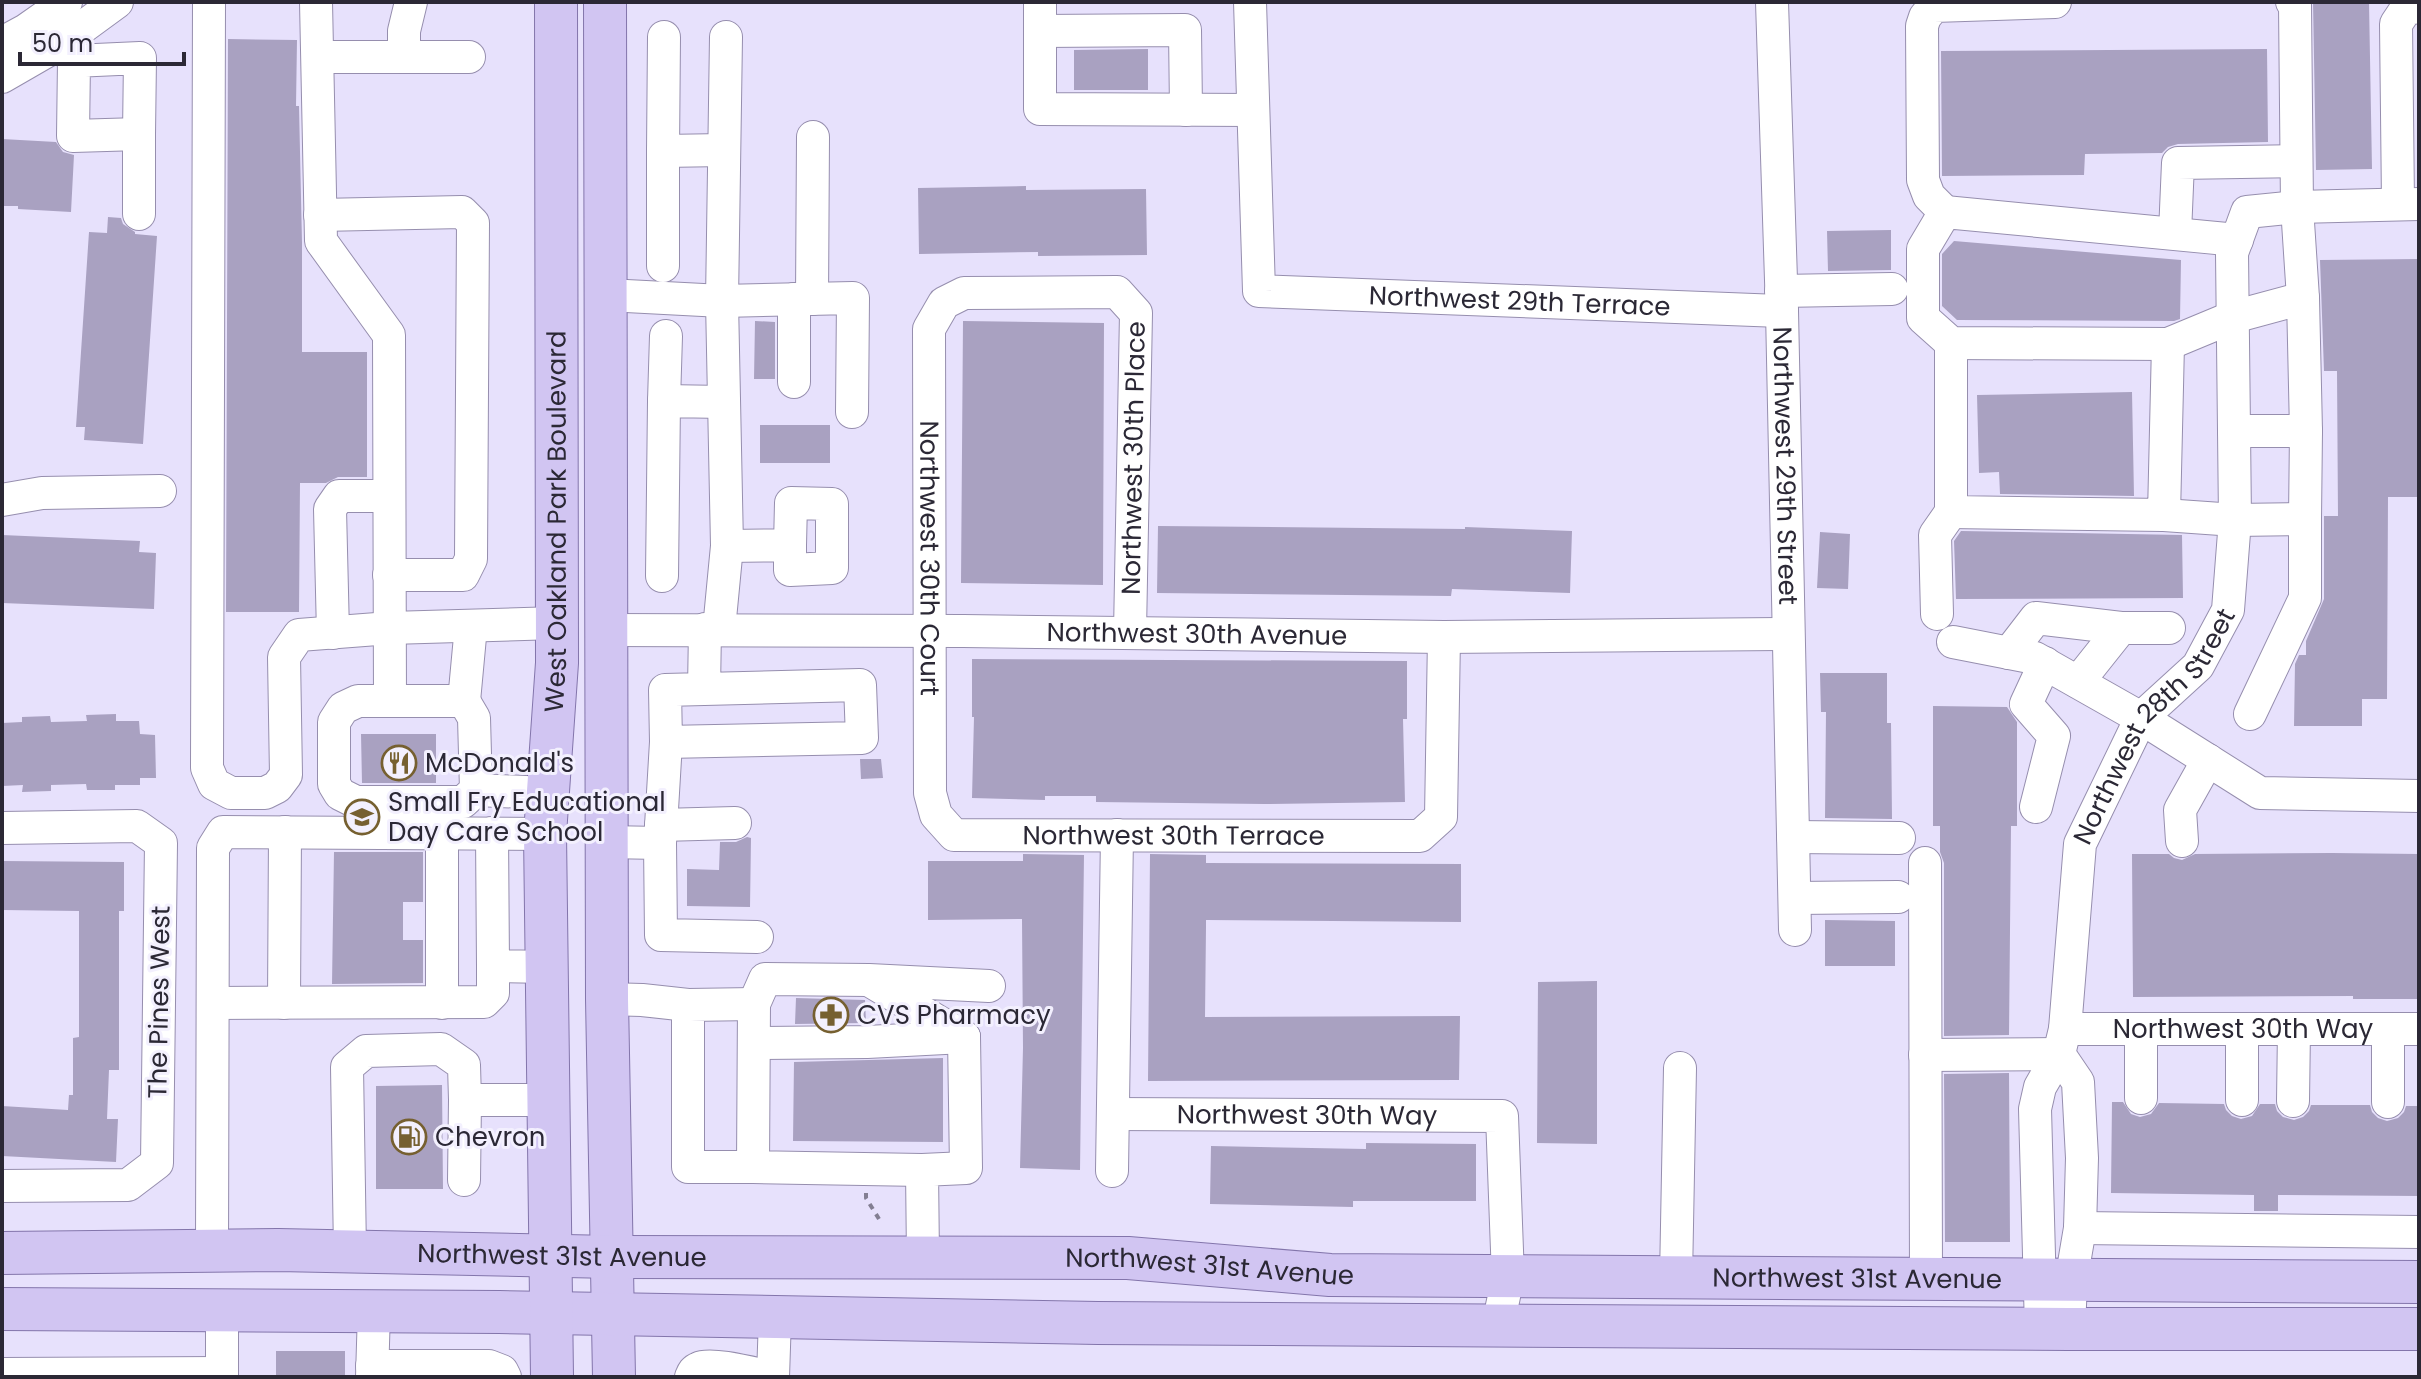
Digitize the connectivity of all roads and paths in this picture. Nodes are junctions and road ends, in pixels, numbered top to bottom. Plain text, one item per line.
1 (209, 2) edge
2 (316, 2) edge
3 (411, 2) edge
4 (556, 2) edge
5 (605, 2) edge
6 (1250, 2) edge
7 (1772, 2) edge
8 (2055, 2) edge
9 (2292, 2) edge
10 (88, 6) edge
11 (2419, 7) edge
12 (1040, 16) edge
13 (664, 37) dead end
14 (726, 37) dead end
15 (2, 43) edge
16 (68, 52) junction
17 (318, 57) junction
18 (404, 57) junction
19 (469, 57) dead end
20 (2, 77) edge
21 (1186, 110) junction
22 (1253, 110) junction
23 (139, 134) junction
24 (813, 137) dead end
25 (724, 150) junction
26 (663, 151) junction
27 (2296, 161) junction
28 (2408, 204) edge
29 (2297, 207) junction
30 (1945, 212) junction
31 (139, 214) dead end
32 (320, 215) junction
33 (2175, 233) junction
34 (2239, 235) junction
35 (663, 266) dead end
36 (1892, 289) dead end
37 (607, 295) junction
38 (2303, 298) junction
39 (803, 299) junction
40 (722, 301) junction
41 (1781, 301) junction
42 (944, 303) joint
43 (2233, 317) junction
44 (666, 336) dead end
45 (1951, 343) junction
46 (2168, 344) junction
47 (794, 382) dead end
48 (664, 401) junction
49 (724, 402) junction
50 (852, 412) dead end
51 (2234, 431) junction
52 (2306, 431) junction
53 (160, 491) dead end
54 (389, 496) junction
55 (2, 500) edge
56 (1951, 512) junction
57 (2164, 515) junction
58 (2305, 519) junction
59 (2235, 520) junction
60 (790, 545) dead end
61 (727, 546) junction
62 (557, 574) junction
63 (389, 575) junction
64 (662, 576) dead end
65 (1937, 614) dead end
66 (557, 623) junction
67 (471, 626) junction
68 (390, 628) junction
69 (2121, 628) junction
70 (2169, 628) dead end
71 (712, 629) junction
72 (607, 630) junction
73 (931, 630) junction
74 (1130, 632) junction
75 (333, 633) junction
76 (1788, 634) junction
77 (1444, 637) junction
78 (1953, 642) dead end
79 (2009, 653) junction
80 (2045, 663) junction
81 (2078, 682) junction
82 (704, 689) junction
83 (374, 701) junction
84 (464, 701) junction
85 (606, 701) junction
86 (2250, 714) dead end
87 (2141, 718) junction
88 (666, 742) junction
89 (2208, 760) junction
90 (476, 790) junction
91 (549, 793) junction
92 (2419, 796) edge
93 (2036, 807) dead end
94 (936, 815) joint
95 (735, 823) dead end
96 (2, 828) edge
97 (285, 832) junction
98 (442, 833) junction
99 (492, 833) junction
100 (545, 834) junction
101 (660, 834) junction
102 (1117, 835) junction
103 (1793, 837) junction
104 (1899, 838) dead end
105 (2182, 841) dead end
106 (606, 842) junction
107 (1925, 863) dead end
108 (1898, 897) dead end
109 (1795, 898) junction
110 (1795, 930) dead end
111 (757, 937) dead end
112 (493, 966) junction
113 (547, 967) junction
114 (869, 980) junction
115 (989, 986) dead end
116 (607, 999) junction
117 (213, 1003) junction
118 (284, 1003) junction
119 (442, 1003) junction
120 (754, 1004) junction
121 (688, 1005) junction
122 (2141, 1029) junction
123 (2242, 1029) junction
124 (2294, 1029) junction
125 (2404, 1029) edge
126 (964, 1037) junction
127 (2062, 1041) junction
128 (754, 1043) junction
129 (1925, 1055) junction
130 (1680, 1068) dead end
131 (2141, 1098) dead end
132 (465, 1100) junction
133 (548, 1100) junction
134 (2242, 1100) dead end
135 (2293, 1101) dead end
136 (2388, 1102) dead end
137 (1113, 1114) junction
138 (753, 1167) junction
139 (922, 1170) junction
140 (1112, 1171) dead end
141 (464, 1180) dead end
142 (865, 1184) dead end
143 (2, 1186) edge
144 (879, 1219) dead end
145 (2080, 1228) junction
146 (2419, 1232) edge
147 (212, 1250) junction
148 (350, 1251) junction
149 (2, 1253) edge
150 (552, 1256) junction
151 (612, 1257) junction
152 (923, 1258) junction
153 (1508, 1277) junction
154 (1676, 1278) junction
155 (1926, 1279) junction
156 (2056, 1280) junction
157 (2419, 1282) edge
158 (2, 1309) edge
159 (222, 1311) junction
160 (374, 1311) junction
161 (551, 1314) junction
162 (614, 1315) junction
163 (775, 1317) junction
164 (1498, 1325) junction
165 (2055, 1329) junction
166 (2419, 1329) edge
167 (372, 1372) edge
168 (2, 1374) edge
169 (222, 1375) edge
170 (505, 1377) edge
171 (552, 1377) edge
172 (614, 1377) edge
173 (691, 1377) edge
174 (772, 1377) edge

1 - 75 street
2 - 17 street
3 - 18 street
4 - 62 main road, West Oakland Park Boulevard
5 - 37 main road, West Oakland Park Boulevard
6 - 22 street
7 - 41 street, Northwest 29th Street
8 - 30 street
9 - 27 street
10 - 15 street
10 - 16 street
11 - 28 street
12 - 21 street
12 - 21 street
13 - 26 street
14 - 25 street
16 - 20 street
16 - 23 street
16 - 23 street
17 - 18 street
17 - 32 street
18 - 19 street
21 - 22 street
22 - 41 street, Northwest 29th Terrace
23 - 31 street
24 - 39 street
25 - 26 street
25 - 40 street
26 - 35 street
27 - 29 street
27 - 33 street
28 - 29 street
29 - 34 street
29 - 38 street
30 - 33 street
30 - 45 street
32 - 54 street
32 - 63 street
33 - 34 street
34 - 43 street, Northwest 28th Street
36 - 41 street, Northwest 29th Terrace
37 - 40 street
37 - 72 main road, West Oakland Park Boulevard
38 - 43 street
38 - 52 street
39 - 40 street
39 - 47 street
39 - 50 street
40 - 49 street
41 - 76 street, Northwest 29th Street
42 - 73 street, Northwest 30th Court
42 - 74 street, Northwest 30th Place
43 - 46 street
43 - 51 street, Northwest 28th Street
44 - 48 street
45 - 46 street
45 - 56 street
46 - 57 street
48 - 49 street
48 - 64 street
49 - 61 street
51 - 52 street
51 - 59 street, Northwest 28th Street
52 - 58 street
53 - 55 street
54 - 63 street
54 - 75 street
56 - 57 street
56 - 65 street
57 - 59 street
58 - 59 street
58 - 86 street
59 - 87 street, Northwest 28th Street
60 - 61 street
61 - 71 street
62 - 66 main road, West Oakland Park Boulevard
62 - 72 main road
63 - 68 street
66 - 67 street
66 - 85 main road
66 - 91 main road, West Oakland Park Boulevard
67 - 68 street
67 - 84 street
68 - 75 street
68 - 83 street
69 - 70 street
69 - 79 street
69 - 81 street
71 - 72 street, Northwest 30th Avenue
71 - 73 street, Northwest 30th Avenue
71 - 82 street
72 - 85 main road, West Oakland Park Boulevard
73 - 74 street, Northwest 30th Avenue
73 - 94 street, Northwest 30th Court
74 - 77 street, Northwest 30th Avenue
76 - 77 street, Northwest 30th Avenue
76 - 103 street, Northwest 29th Street
77 - 102 street, Northwest 30th Terrace
78 - 79 street
79 - 80 street
80 - 81 street
80 - 93 street
81 - 87 street
82 - 88 street
82 - 88 street
83 - 84 street
83 - 90 street
84 - 90 street
85 - 106 main road, West Oakland Park Boulevard
87 - 89 street
87 - 127 street, Northwest 28th Street
88 - 101 street
89 - 92 street
89 - 105 street
90 - 91 street
91 - 100 main road, West Oakland Park Boulevard
94 - 102 street, Northwest 30th Terrace
95 - 101 street
96 - 143 street, The Pines West
97 - 98 street
97 - 117 street
97 - 118 street
98 - 99 street
98 - 119 street
99 - 100 street
99 - 112 street
100 - 113 main road, West Oakland Park Boulevard
101 - 106 street
101 - 111 street
102 - 137 street
103 - 104 street
103 - 109 street, Northwest 29th Street
106 - 116 main road, West Oakland Park Boulevard
107 - 129 street
108 - 109 street
109 - 110 street, Northwest 29th Street
112 - 113 street
112 - 119 street
113 - 133 main road, West Oakland Park Boulevard
114 - 115 street
114 - 120 street
114 - 126 street
116 - 121 street
116 - 151 main road, West Oakland Park Boulevard
117 - 118 street
117 - 147 street
118 - 119 street
120 - 121 street
120 - 128 street
121 - 138 street
122 - 123 street, Northwest 30th Way
122 - 127 street, Northwest 30th Way
122 - 131 street
123 - 124 street, Northwest 30th Way
123 - 134 street
124 - 125 street, Northwest 30th Way
124 - 135 street
125 - 136 street
126 - 128 street
126 - 139 street
127 - 129 street, Northwest 30th Way
127 - 145 street, Northwest 28th Street
127 - 156 street, Northwest 28th Street
128 - 138 street
129 - 155 street
130 - 154 street
132 - 133 street
132 - 141 street
132 - 148 street
133 - 150 main road, West Oakland Park Boulevard
137 - 140 street
137 - 153 street, Northwest 30th Way
138 - 139 street
139 - 152 street
142 - 144 path
145 - 146 street
145 - 156 street, Northwest 28th Street
147 - 148 main road, Northwest 31st Avenue
147 - 149 main road, Northwest 31st Avenue
148 - 150 main road, Northwest 31st Avenue
150 - 151 main road, Northwest 31st Avenue
150 - 161 main road, West Oakland Park Boulevard
151 - 152 main road, Northwest 31st Avenue
151 - 162 main road, West Oakland Park Boulevard
152 - 153 main road, Northwest 31st Avenue
153 - 154 main road, Northwest 31st Avenue
153 - 164 street
154 - 155 main road, Northwest 31st Avenue
155 - 156 main road, Northwest 31st Avenue
156 - 157 main road, Northwest 31st Avenue
156 - 165 street, Northwest 28th Street
158 - 159 main road, Northwest 31st Avenue
159 - 160 main road, Northwest 31st Avenue
159 - 169 street
160 - 161 main road, Northwest 31st Avenue
160 - 167 street
161 - 162 main road, Northwest 31st Avenue
161 - 171 main road, West Oakland Park Boulevard
162 - 163 main road, Northwest 31st Avenue
162 - 172 main road, West Oakland Park Boulevard
163 - 164 main road, Northwest 31st Avenue
163 - 174 street
164 - 165 main road, Northwest 31st Avenue
165 - 166 main road, Northwest 31st Avenue
167 - 170 street
168 - 169 street
173 - 174 street

